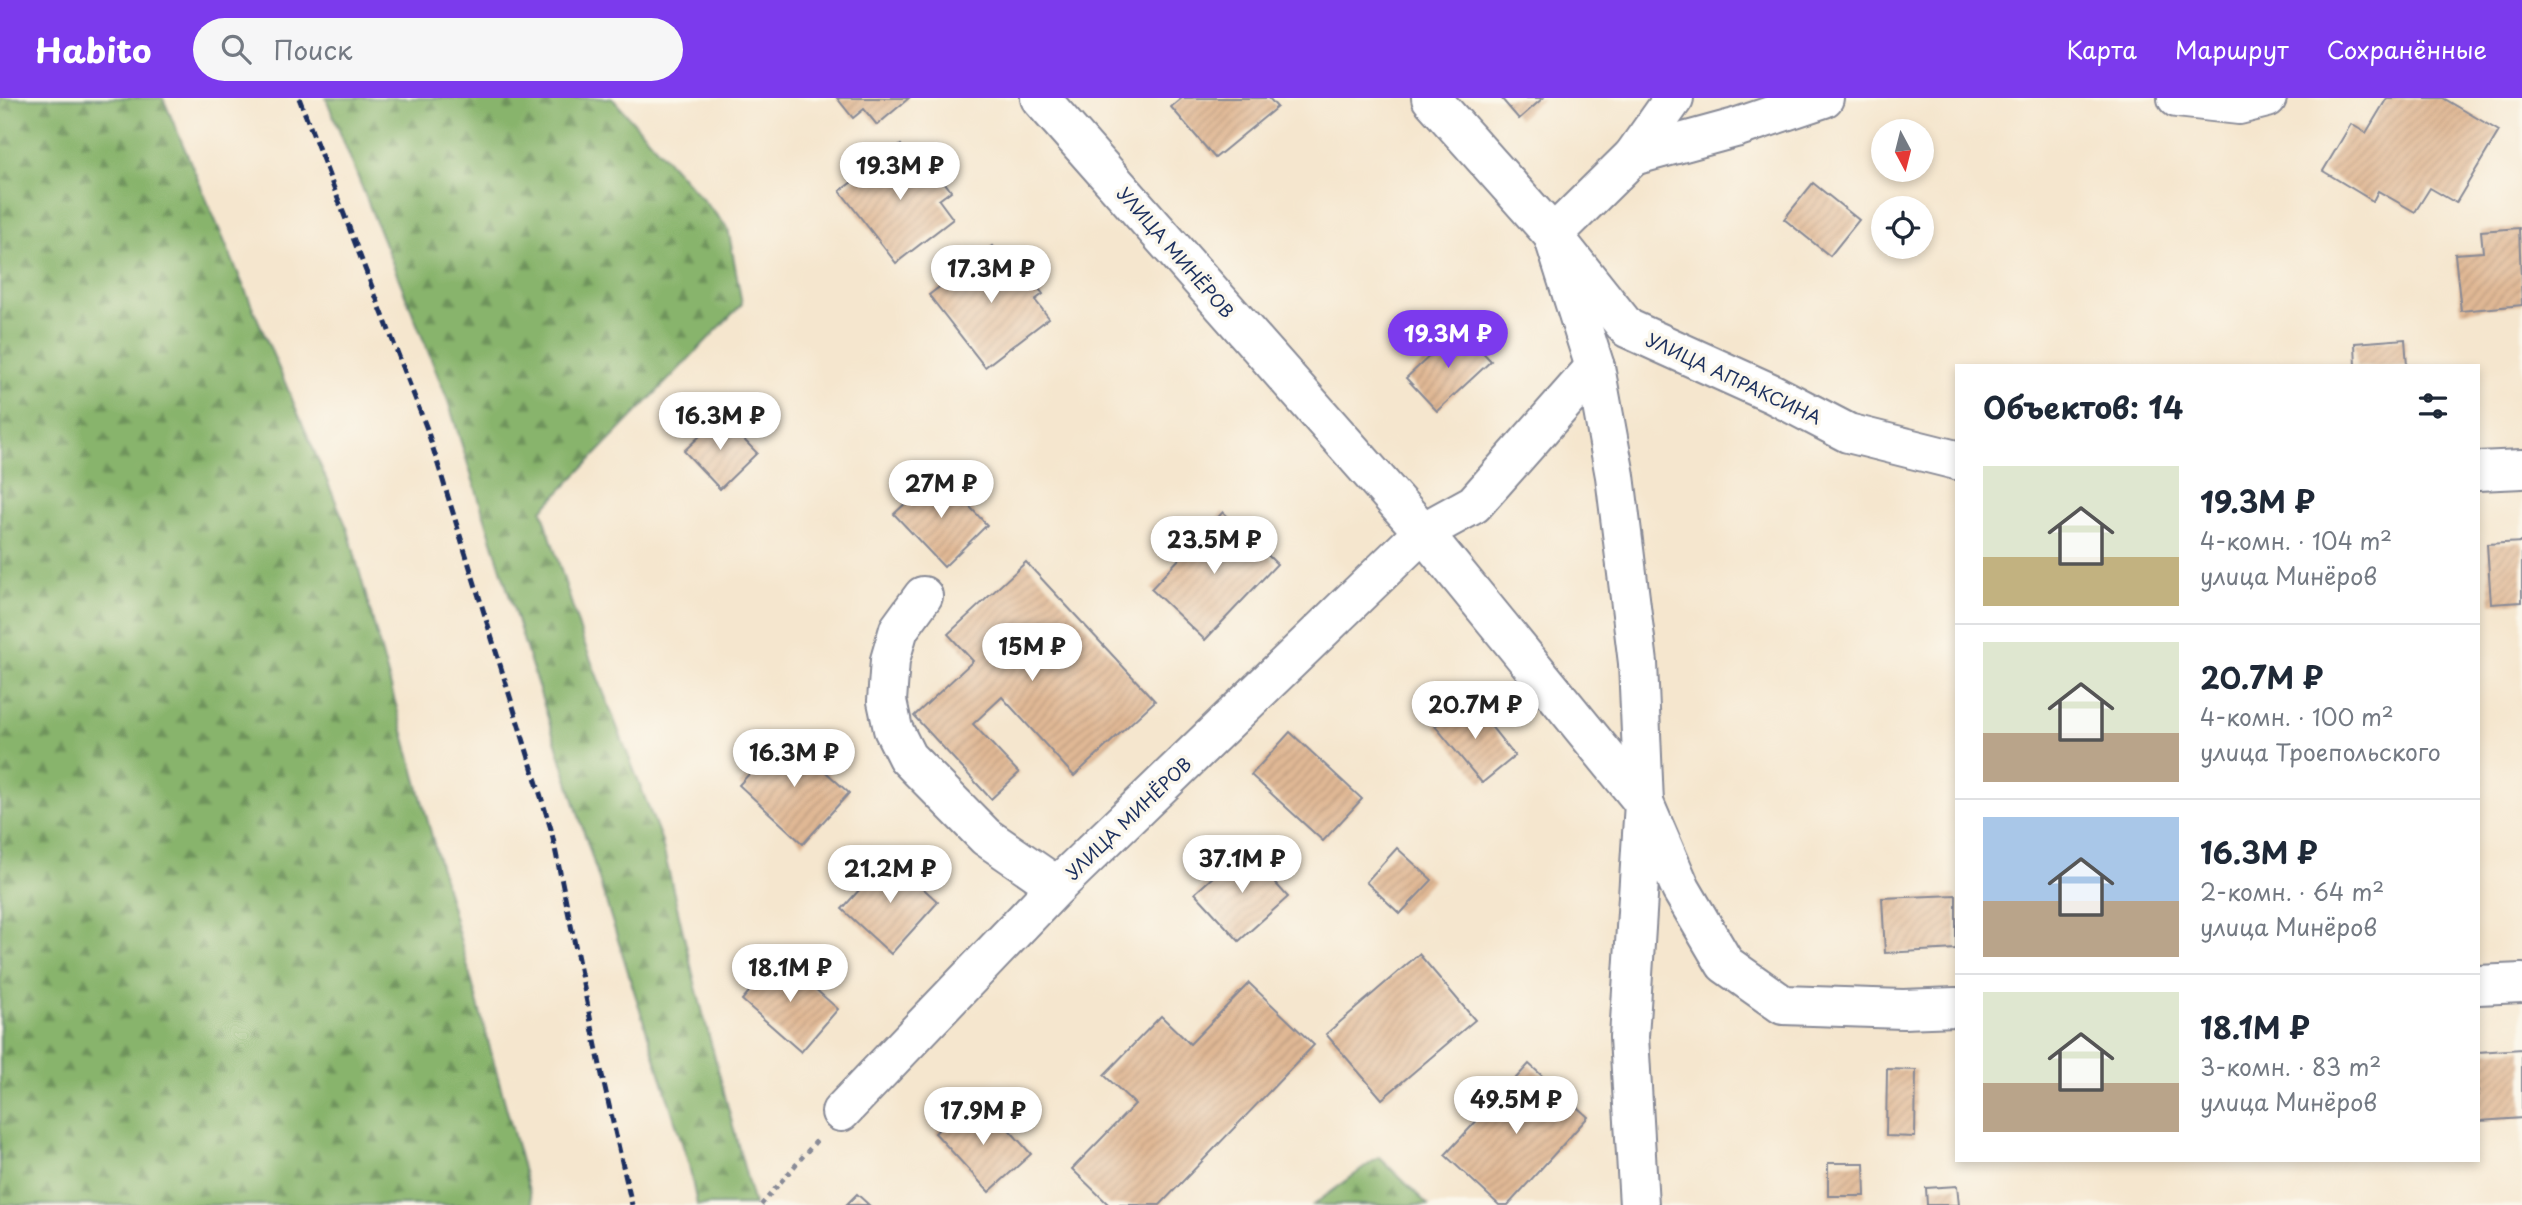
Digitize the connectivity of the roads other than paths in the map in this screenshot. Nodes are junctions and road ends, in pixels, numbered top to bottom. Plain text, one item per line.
1 (1040, 98) edge
2 (1432, 98) edge
3 (1674, 98) edge
4 (1825, 98) edge
5 (2176, 98) edge
6 (2267, 98) edge
7 (1633, 156) junction
8 (1553, 234) junction
9 (1595, 367) junction
10 (1955, 460) edge
11 (2522, 469) edge
12 (2480, 471) edge
13 (1423, 532) junction
14 (923, 596) dead end
15 (1644, 803) junction
16 (1058, 886) junction
17 (2522, 983) edge
18 (2480, 985) edge
19 (1955, 1007) edge
20 (841, 1112) road end
21 (1639, 1205) edge

1 - 13 street, УЛИЦА МИНЁРОВ
2 - 8 street, УЛИЦА АПРАКСИНА
3 - 7 street
4 - 7 street
5 - 6 street
7 - 8 street
8 - 9 street
8 - 10 street, УЛИЦА АПРАКСИНА
9 - 13 street, УЛИЦА МИНЁРОВ
9 - 15 street
11 - 12 street
13 - 15 street
13 - 16 street, УЛИЦА МИНЁРОВ
14 - 16 street
15 - 19 street
15 - 21 street
16 - 20 street, УЛИЦА МИНЁРОВ
17 - 18 street

